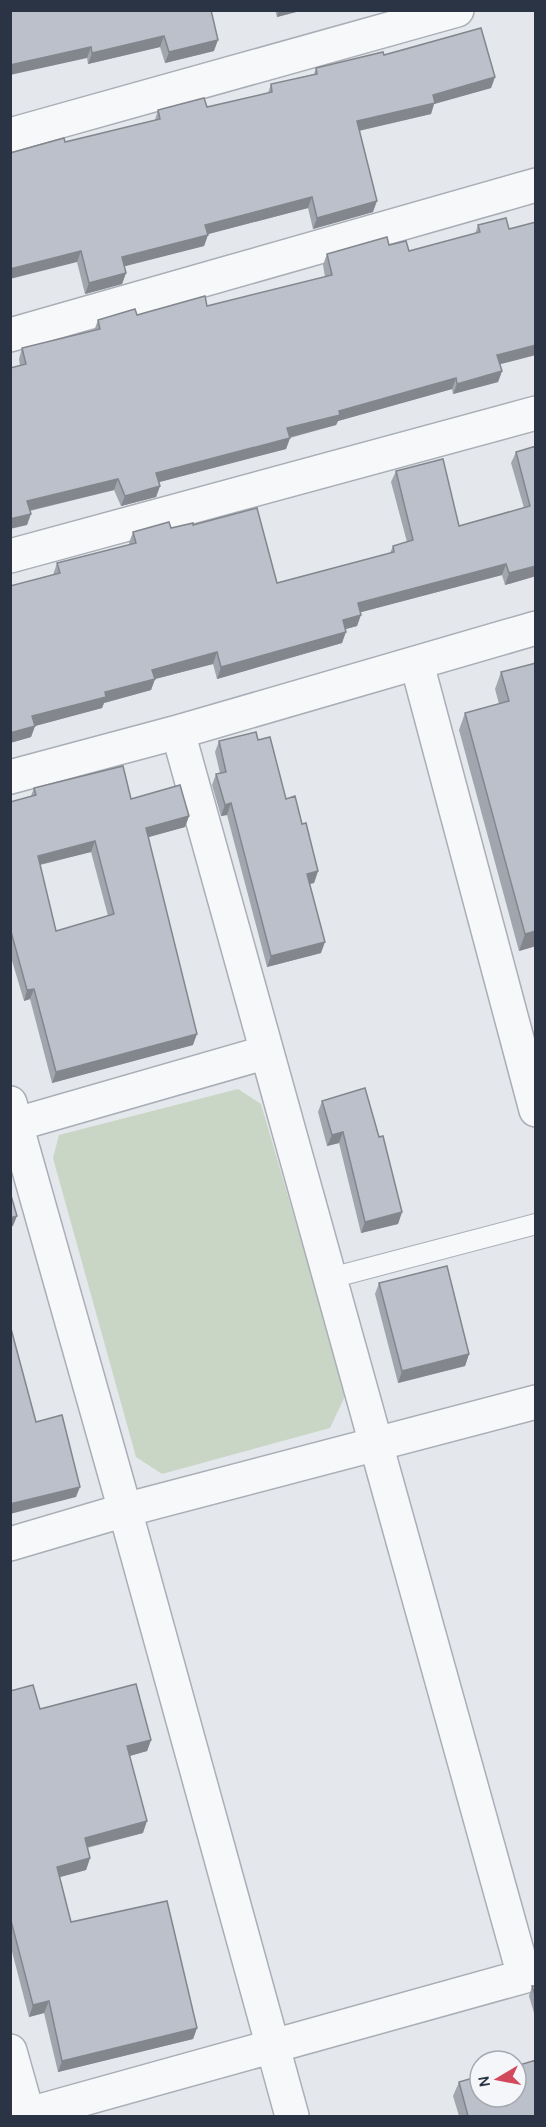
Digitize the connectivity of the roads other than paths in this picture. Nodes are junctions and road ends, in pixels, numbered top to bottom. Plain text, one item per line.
1 (457, 10) edge
2 (10, 135) edge
3 (536, 185) edge
4 (10, 335) edge
5 (536, 413) edge
6 (10, 556) edge
7 (536, 628) edge
8 (417, 664) junction
9 (178, 732) junction
10 (10, 777) edge
11 (267, 1052) junction
12 (536, 1110) edge
13 (14, 1114) edge
14 (536, 1224) edge
15 (331, 1278) junction
16 (536, 1402) edge
17 (378, 1445) junction
18 (126, 1510) junction
19 (10, 1544) edge
20 (530, 1975) edge
21 (271, 2047) junction
22 (10, 2051) edge
23 (25, 2116) edge
24 (292, 2116) edge

1 - 2 street
3 - 4 street
5 - 6 street
7 - 8 street
8 - 9 street
8 - 12 street
9 - 10 street
9 - 11 street
11 - 13 street
11 - 15 street
13 - 18 street
14 - 15 lane
15 - 17 street
16 - 17 street
17 - 18 street
17 - 20 street
18 - 19 street
18 - 21 street
20 - 21 street
21 - 23 street
21 - 24 street
22 - 23 street

